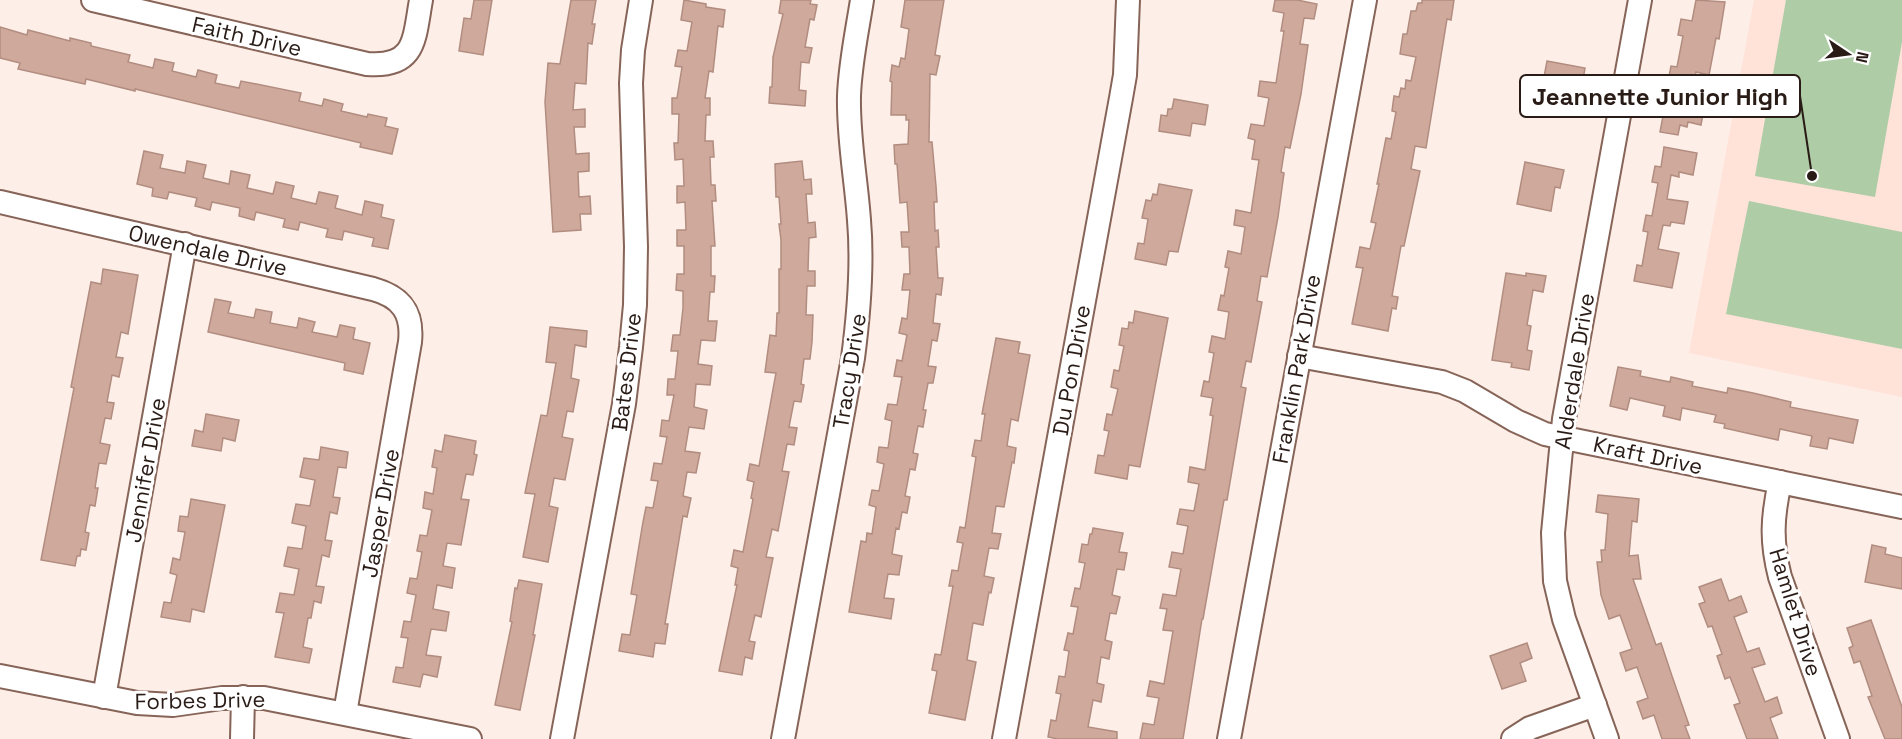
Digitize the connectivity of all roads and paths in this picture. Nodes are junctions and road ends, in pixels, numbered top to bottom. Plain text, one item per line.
1 (93, 0) edge
2 (422, 0) edge
3 (641, 0) edge
4 (862, 0) edge
5 (1128, 0) edge
6 (1365, 0) edge
7 (1640, 0) edge
8 (160, 8) edge
9 (0, 202) edge
10 (185, 244) junction
11 (407, 312) joint
12 (1299, 356) junction
13 (1562, 438) junction
14 (1780, 482) junction
15 (1902, 507) edge
16 (0, 676) edge
17 (104, 697) junction
18 (243, 697) junction
19 (1595, 705) junction
20 (345, 713) junction
21 (242, 739) edge
22 (470, 739) edge
23 (562, 739) edge
24 (783, 739) edge
25 (1004, 739) edge
26 (1228, 739) edge
27 (1513, 739) edge
28 (1606, 739) edge
29 (1838, 739) edge

1 - 8 street, Faith Drive
2 - 8 street, Faith Drive
3 - 23 street, Bates Drive
4 - 24 street, Tracy Drive
5 - 25 street, Du Pon Drive
6 - 12 street, Franklin Park Drive
7 - 13 street, Alderdale Drive
9 - 10 street, Owendale Drive
10 - 11 street, Owendale Drive
10 - 17 street, Jennifer Drive
11 - 20 street, Jasper Drive
12 - 13 street, Kraft Drive
12 - 26 street, Franklin Park Drive
13 - 14 street, Kraft Drive
13 - 19 street, Alderdale Drive
14 - 15 street, Kraft Drive
14 - 29 street, Hamlet Drive
16 - 17 street, Forbes Drive
17 - 18 street, Forbes Drive
18 - 20 street, Forbes Drive
18 - 21 street
19 - 27 street
19 - 28 street, Alderdale Drive
20 - 22 street, Forbes Drive

